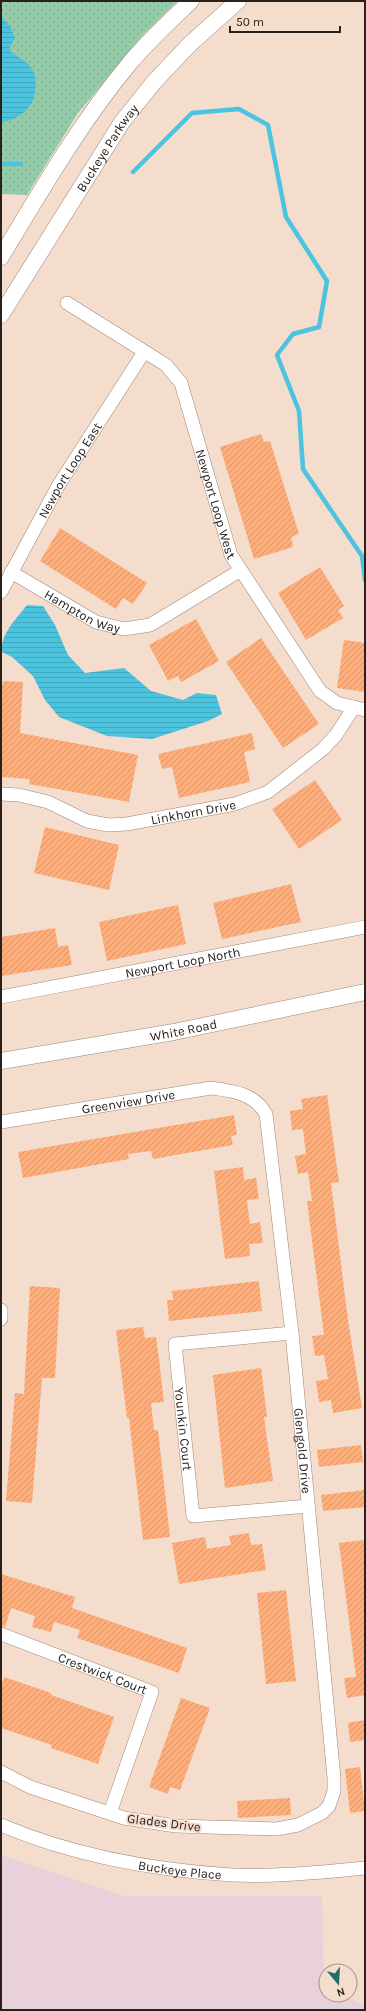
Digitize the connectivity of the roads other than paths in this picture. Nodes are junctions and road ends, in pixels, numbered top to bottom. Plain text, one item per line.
1 (191, 1) edge
2 (238, 1) edge
3 (1, 257) edge
4 (67, 303) dead end
5 (1, 315) edge
6 (144, 352) junction
7 (241, 570) junction
8 (11, 572) junction
9 (1, 592) edge
10 (359, 709) edge
11 (1, 794) edge
12 (365, 926) edge
13 (365, 992) edge
14 (1, 997) edge
15 (1, 1061) edge
16 (255, 1100) joint
17 (1, 1122) edge
18 (1, 1310) edge
19 (1, 1319) edge
20 (292, 1333) junction
21 (308, 1506) junction
22 (1, 1634) edge
23 (1, 1772) edge
24 (329, 1806) joint
25 (110, 1813) junction
26 (1, 1825) edge
27 (365, 1868) edge

1 - 3 street
2 - 5 street, Buckeye Parkway
4 - 6 street, Newport Loop West
6 - 7 street, Newport Loop West
6 - 8 street, Newport Loop East
7 - 8 street, Hampton Way
7 - 10 street, Newport Loop West
8 - 9 street, Newport Loop East
10 - 11 street, Linkhorn Drive
12 - 14 street, Newport Loop North
13 - 15 street, White Road
16 - 17 street, Greenview Drive
16 - 20 street, Glengold Drive
18 - 19 street
20 - 21 street, Glengold Drive
20 - 21 street, Younkin Court
21 - 24 street, Glengold Drive
22 - 25 street, Crestwick Court
23 - 25 street, Glades Drive
24 - 25 street, Glades Drive
26 - 27 street, Buckeye Place

